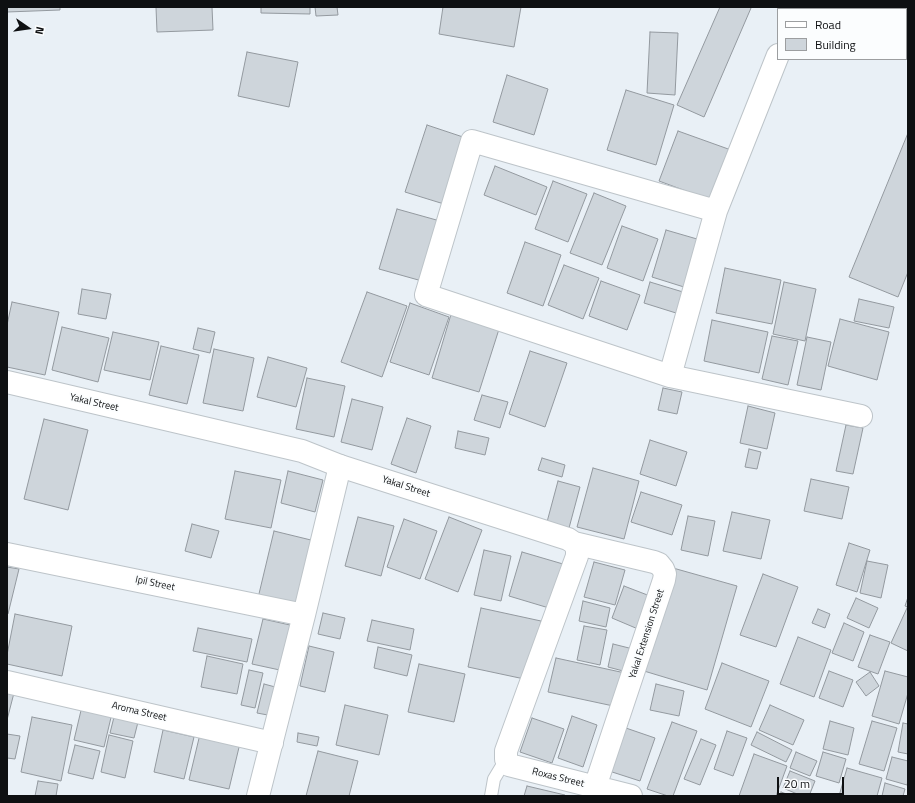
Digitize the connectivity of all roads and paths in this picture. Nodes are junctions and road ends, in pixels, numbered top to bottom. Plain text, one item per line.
1 (777, 58) edge
2 (716, 211) junction
3 (670, 376) junction
4 (7, 382) edge
5 (861, 416) dead end
6 (340, 466) junction
7 (574, 543) junction
8 (7, 554) edge
9 (304, 615) junction
10 (7, 682) edge
11 (272, 743) junction
12 (508, 762) junction
13 (595, 787) junction
14 (258, 796) edge
15 (491, 796) edge
16 (631, 796) edge

1 - 2 street
2 - 3 street
2 - 3 street
3 - 5 street
4 - 6 street, Yakal Street
6 - 7 street, Yakal Street
6 - 9 street
7 - 12 street
7 - 13 street, Yakal Extension Street
8 - 9 street, Ipil Street
9 - 11 street
10 - 11 street, Aroma Street
11 - 14 street
12 - 13 street, Roxas Street
12 - 15 lane
13 - 16 street, Roxas Street

